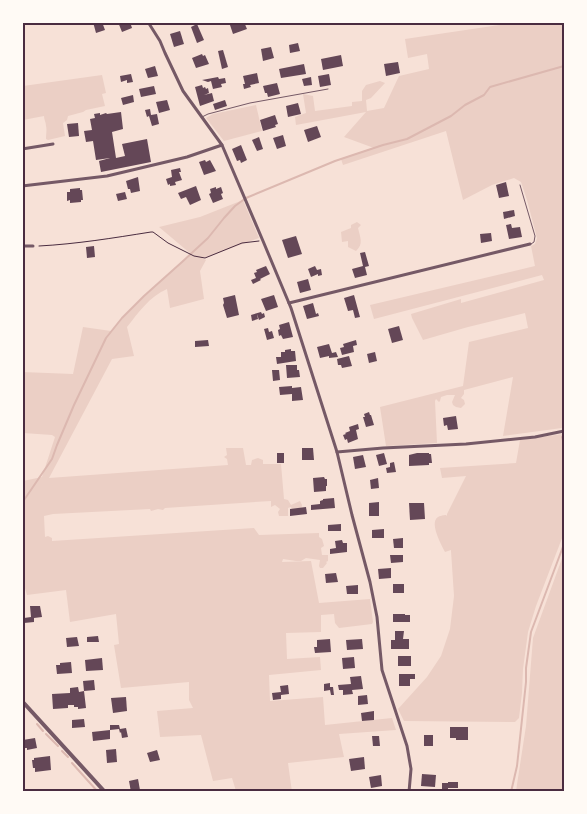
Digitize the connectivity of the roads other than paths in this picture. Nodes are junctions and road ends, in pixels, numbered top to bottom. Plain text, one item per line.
1 (148, 22) edge
2 (328, 89) dead end
3 (202, 117) junction
4 (53, 144) dead end
5 (222, 145) junction
6 (22, 149) edge
7 (520, 185) dead end
8 (22, 186) edge
9 (530, 244) joint
10 (22, 246) edge
11 (33, 246) road end
12 (289, 303) junction
13 (564, 431) edge
14 (337, 452) junction
15 (22, 701) edge
16 (106, 792) edge
17 (409, 792) edge

1 - 3 street
2 - 3 lane
3 - 5 street
4 - 6 street
5 - 8 street
5 - 12 street
7 - 9 lane
9 - 12 street
10 - 11 street
12 - 14 street
13 - 14 street
14 - 17 street
15 - 16 street

